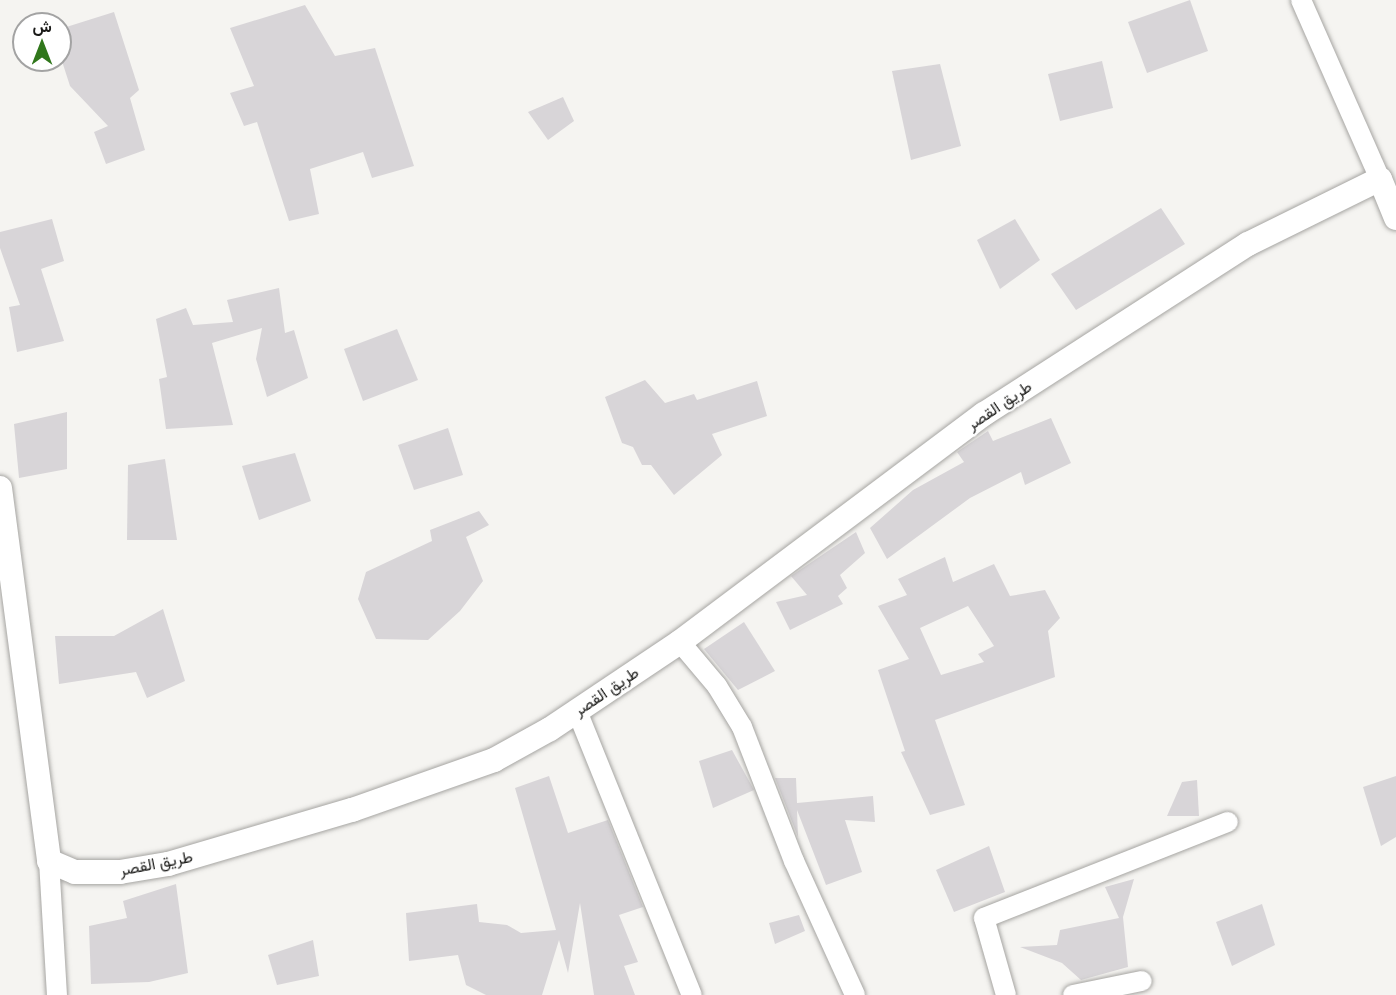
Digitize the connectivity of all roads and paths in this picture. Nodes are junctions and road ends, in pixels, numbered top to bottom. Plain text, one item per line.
1 (1301, 0) edge
2 (1380, 179) junction
3 (1396, 218) edge
4 (0, 488) edge
5 (680, 642) junction
6 (577, 711) junction
7 (1228, 822) dead end
8 (49, 861) junction
9 (1142, 981) dead end
10 (57, 995) edge
11 (692, 995) edge
12 (855, 995) edge
13 (1006, 995) edge
14 (1073, 995) edge

1 - 2 street
2 - 3 street
2 - 5 street, طريق القصر
4 - 8 street
5 - 6 street, طريق القصر
5 - 12 street
6 - 8 street, طريق القصر
6 - 11 street
7 - 13 street
8 - 10 street
9 - 14 street

